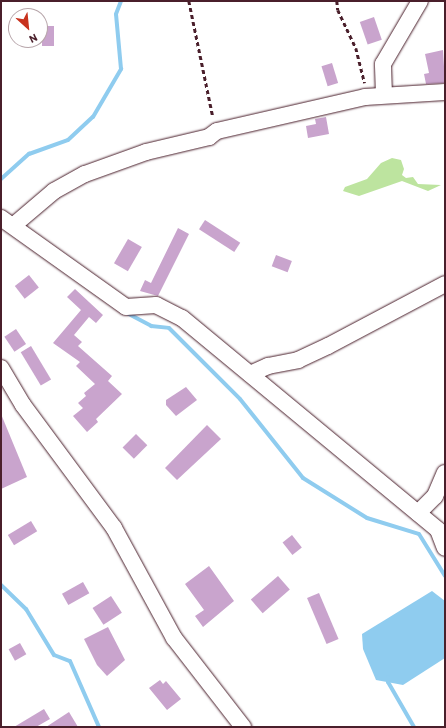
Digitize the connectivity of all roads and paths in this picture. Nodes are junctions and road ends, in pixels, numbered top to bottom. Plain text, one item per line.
1 (189, 1) edge
2 (337, 1) edge
3 (420, 1) edge
4 (445, 92) edge
5 (384, 95) junction
6 (365, 96) junction
7 (217, 131) junction
8 (5, 221) edge
9 (445, 284) edge
10 (1, 368) edge
11 (250, 374) junction
12 (445, 473) edge
13 (418, 513) junction
14 (445, 548) edge
15 (243, 727) edge

1 - 7 path
2 - 6 path
3 - 5 street
4 - 5 street
5 - 6 street
6 - 7 street
7 - 8 street
8 - 11 street
9 - 11 street
10 - 15 street
11 - 13 street
12 - 13 street
13 - 14 street

